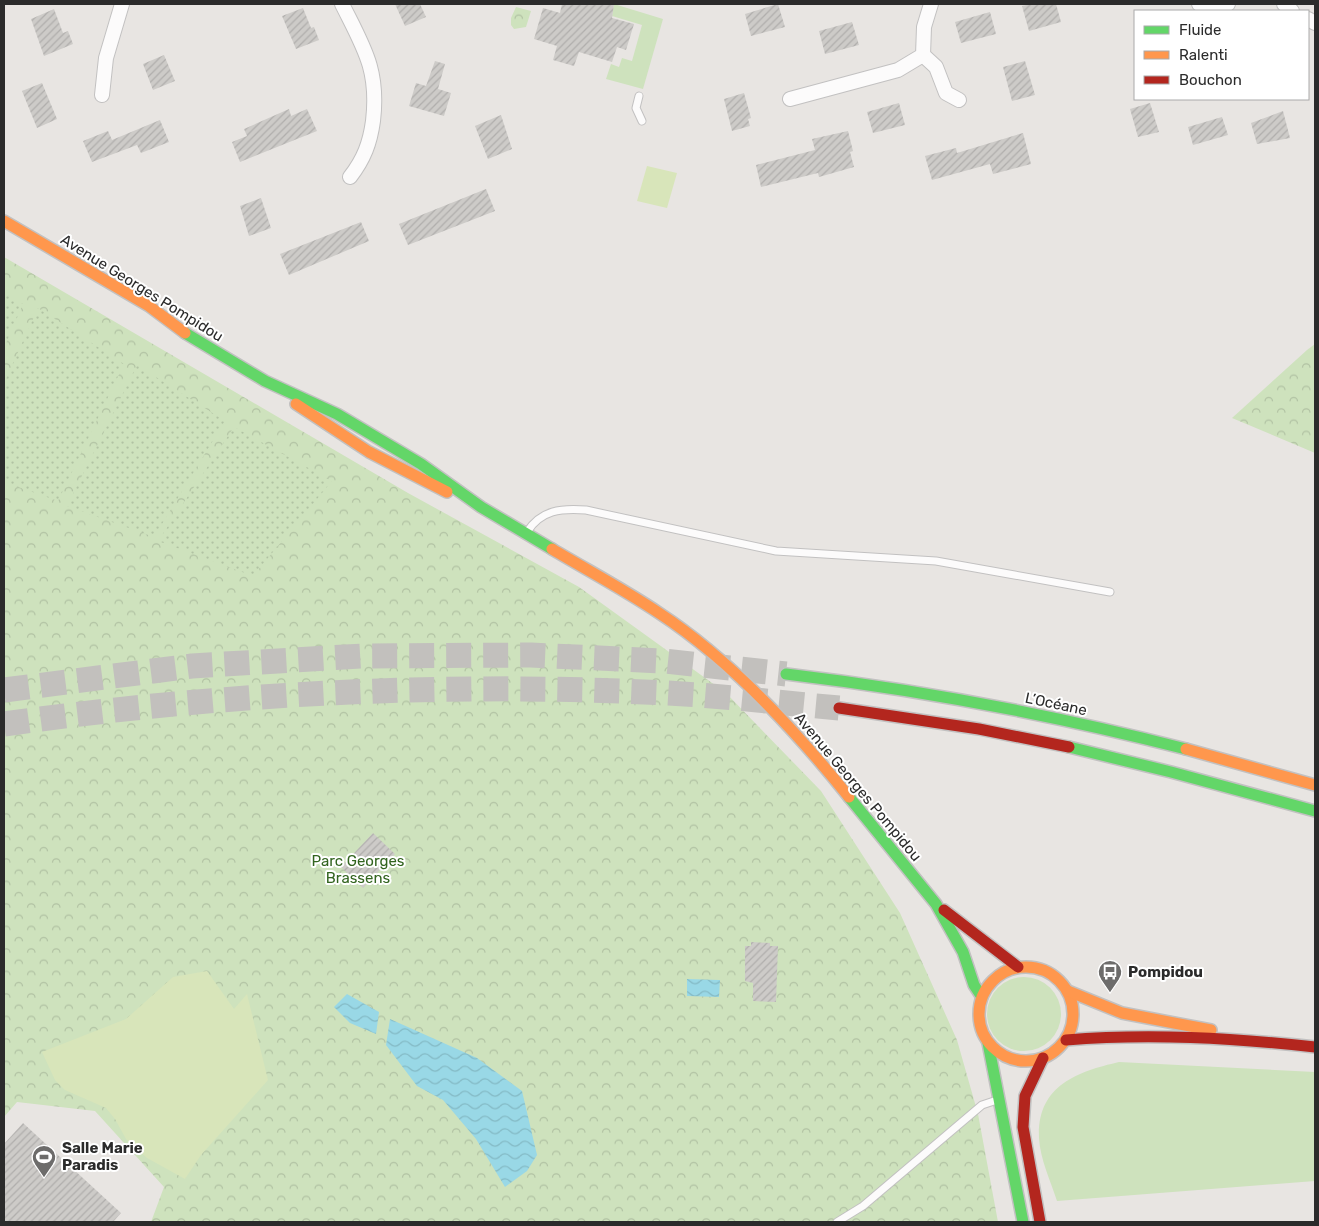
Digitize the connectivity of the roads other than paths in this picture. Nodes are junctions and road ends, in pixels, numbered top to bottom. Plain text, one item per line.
1 (122, 4) edge
2 (342, 4) edge
3 (930, 4) edge
4 (1199, 4) edge
5 (1228, 4) edge
6 (923, 55) junction
7 (102, 95) dead end
8 (639, 96) dead end
9 (790, 99) dead end
10 (959, 100) dead end
11 (642, 121) dead end
12 (350, 177) dead end
13 (4, 221) edge
14 (265, 381) junction
15 (481, 507) junction
16 (526, 532) junction
17 (1110, 592) dead end
18 (786, 674) tunnel mouth
19 (839, 708) tunnel mouth
20 (1315, 785) edge
21 (1315, 811) edge
22 (936, 904) junction
23 (1018, 967) junction
24 (1068, 992) junction
25 (982, 997) junction
26 (1066, 1040) junction
27 (1259, 1041) junction
28 (988, 1043) junction
29 (1315, 1047) edge
30 (1043, 1058) junction
31 (997, 1100) junction
32 (837, 1222) edge
33 (1023, 1222) edge
34 (1040, 1222) edge

1 - 7 street
2 - 12 street
3 - 6 street
4 - 5 street
6 - 9 street
6 - 10 street
8 - 11 lane
13 - 14 main road, Avenue Georges Pompidou
14 - 15 main road, Avenue Georges Pompidou
14 - 15 main road, Avenue Georges Pompidou
15 - 16 main road, Avenue Georges Pompidou
16 - 17 lane
16 - 22 main road, Avenue Georges Pompidou
18 - 20 main road, L’Océane
19 - 21 main road
22 - 23 main road, Avenue Georges Pompidou
22 - 25 main road, Avenue Georges Pompidou
23 - 24 main road
23 - 25 main road
24 - 26 main road
24 - 27 main road
25 - 28 main road
26 - 27 main road
26 - 30 main road
27 - 29 main road
28 - 30 main road
28 - 31 main road
30 - 34 main road
31 - 32 lane
31 - 33 main road

